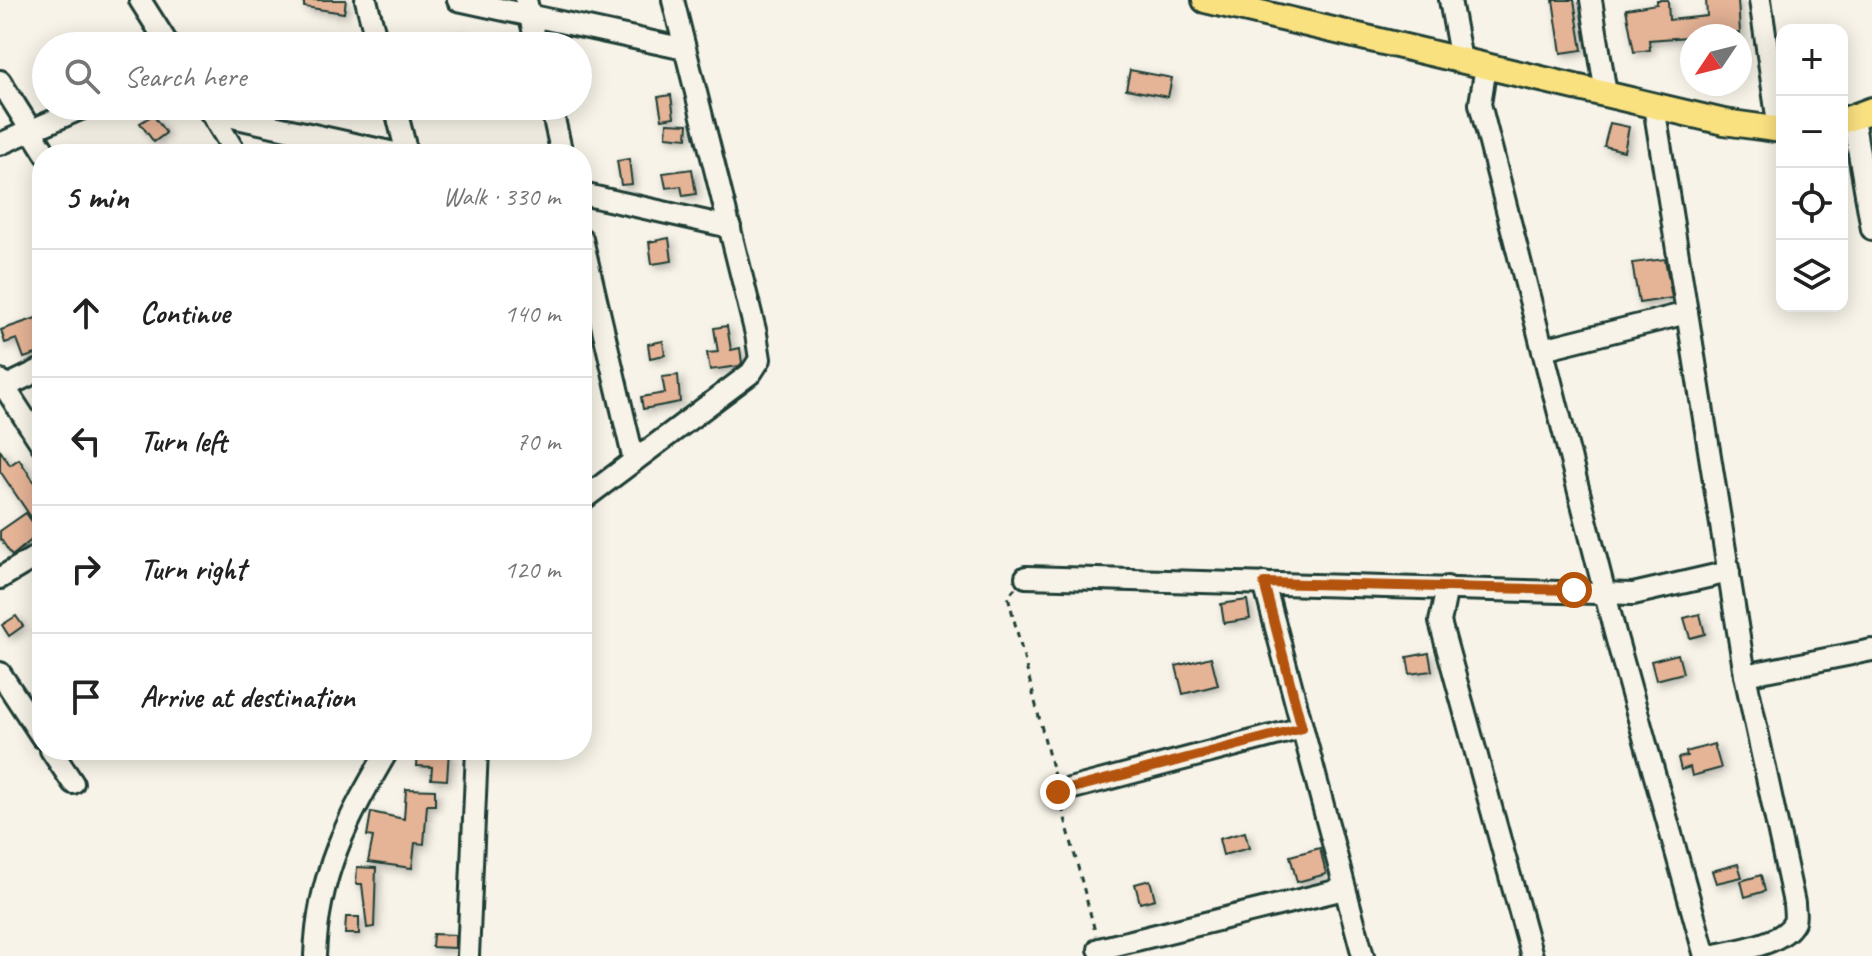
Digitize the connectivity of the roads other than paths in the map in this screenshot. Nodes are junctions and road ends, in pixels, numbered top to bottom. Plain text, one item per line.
1 (140, 0) edge
2 (366, 0) edge
3 (458, 0) edge
4 (673, 0) edge
5 (1205, 0) edge
6 (1450, 0) edge
7 (1591, 0) edge
8 (1760, 0) edge
9 (528, 8) edge
10 (160, 32) edge
11 (374, 32) edge
12 (534, 32) edge
13 (685, 49) junction
14 (1461, 60) junction
15 (1486, 66) junction
16 (0, 81) edge
17 (1606, 94) junction
18 (1776, 99) edge
19 (1654, 106) junction
20 (1856, 117) edge
21 (54, 120) edge
22 (215, 120) edge
23 (255, 120) edge
24 (398, 120) edge
25 (554, 120) edge
26 (1776, 129) edge
27 (31, 130) junction
28 (0, 144) edge
29 (40, 144) edge
30 (230, 144) edge
31 (357, 144) edge
32 (404, 144) edge
33 (560, 144) edge
34 (592, 196) edge
35 (730, 227) junction
36 (1872, 229) edge
37 (592, 282) edge
38 (1687, 313) junction
39 (1543, 349) junction
40 (32, 372) edge
41 (2, 383) edge
42 (32, 430) edge
43 (634, 461) junction
44 (592, 492) edge
45 (32, 559) edge
46 (1729, 572) junction
47 (1026, 577) road end
48 (0, 578) edge
49 (1264, 583) junction
50 (1447, 587) junction
51 (1605, 592) junction
52 (1872, 650) edge
53 (0, 673) edge
54 (1745, 675) junction
55 (32, 722) edge
56 (1302, 728) junction
57 (58, 760) edge
58 (382, 760) edge
59 (477, 760) edge
60 (73, 783) dead end
61 (1058, 792) road end
62 (1344, 889) junction
63 (1099, 949) road end
64 (315, 956) edge
65 (468, 956) edge
66 (1363, 956) edge
67 (1532, 956) edge
68 (1708, 956) edge

1 - 10 street
2 - 11 street
3 - 9 street
4 - 13 street
5 - 14 main road
6 - 14 street
7 - 17 street
8 - 18 street
9 - 12 street
9 - 13 street
13 - 35 street
14 - 15 main road
15 - 17 main road
15 - 39 street
16 - 27 street
17 - 19 main road
19 - 26 main road
19 - 38 street
20 - 36 street
21 - 27 street
22 - 30 street
23 - 31 street
24 - 32 street
25 - 33 street
27 - 28 street
27 - 29 street
34 - 35 street
35 - 43 street
37 - 43 street
38 - 39 street
38 - 46 street
39 - 51 street
40 - 41 street
41 - 42 street
43 - 44 street
45 - 48 street
46 - 51 street
46 - 54 street
47 - 49 street
49 - 50 street
49 - 56 street
50 - 51 street
50 - 67 street
51 - 68 street
52 - 54 street
53 - 55 street
54 - 68 street
56 - 61 street
56 - 62 street
57 - 60 street
58 - 64 street
59 - 65 street
62 - 63 street
62 - 66 street

